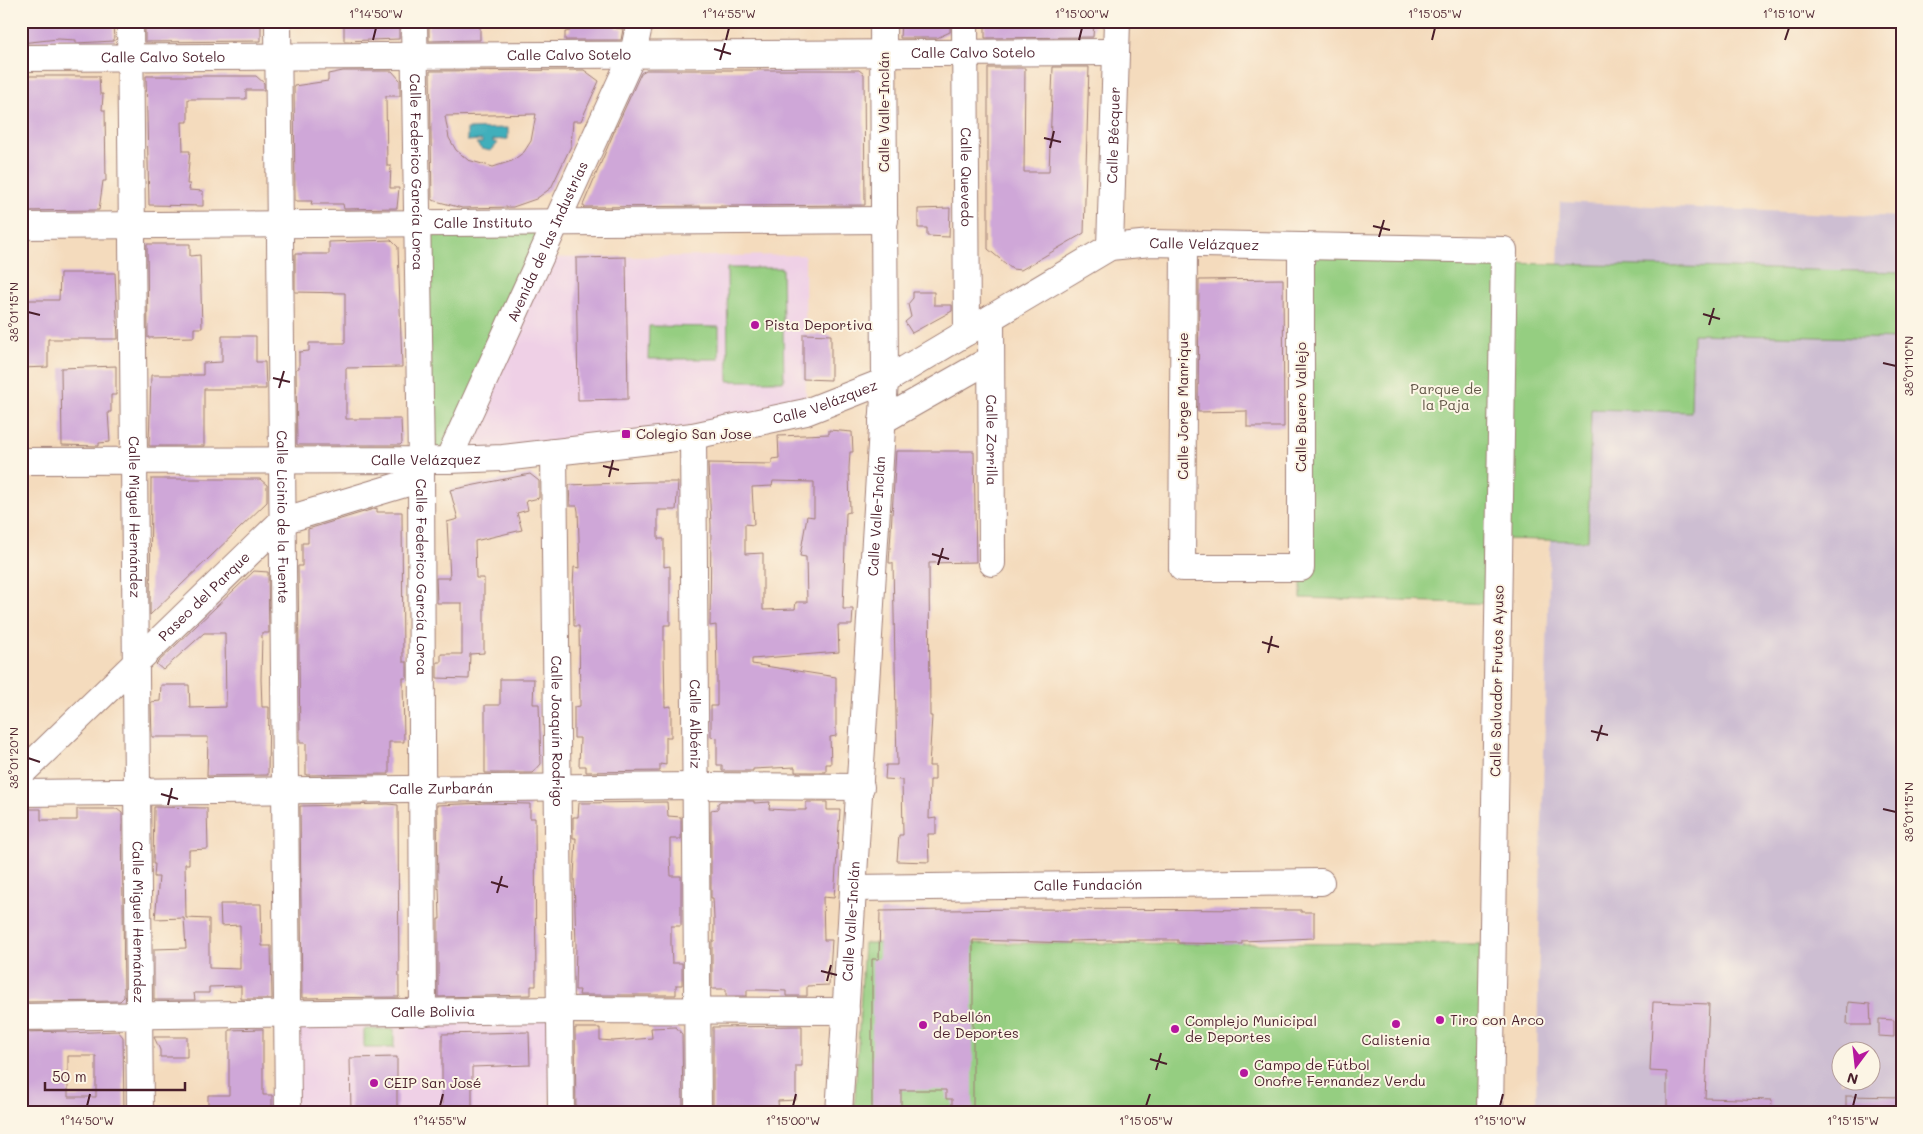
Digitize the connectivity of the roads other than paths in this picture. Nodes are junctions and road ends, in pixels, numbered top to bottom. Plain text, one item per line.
1 (130, 21) edge
2 (278, 21) edge
3 (414, 21) edge
4 (640, 21) edge
5 (883, 21) edge
6 (965, 21) edge
7 (1117, 21) edge
8 (884, 52) junction
9 (1116, 52) junction
10 (966, 53) junction
11 (633, 54) junction
12 (414, 55) junction
13 (21, 58) edge
14 (278, 58) junction
15 (130, 59) junction
16 (885, 220) junction
17 (417, 222) junction
18 (554, 224) junction
19 (280, 225) junction
20 (21, 226) edge
21 (132, 226) junction
22 (1184, 244) junction
23 (1301, 246) junction
24 (1110, 248) junction
25 (1504, 250) joint
26 (991, 318) junction
27 (967, 332) junction
28 (991, 359) junction
29 (885, 381) junction
30 (882, 421) junction
31 (693, 436) junction
32 (554, 452) junction
33 (448, 460) junction
34 (21, 461) edge
35 (133, 461) junction
36 (282, 461) junction
37 (421, 470) junction
38 (282, 521) junction
39 (992, 564) dead end
40 (1301, 568) joint
41 (136, 660) junction
42 (21, 774) edge
43 (695, 786) junction
44 (861, 787) junction
45 (557, 788) junction
46 (421, 789) junction
47 (286, 790) junction
48 (137, 792) junction
49 (21, 793) edge
50 (1321, 882) dead end
51 (854, 888) junction
52 (560, 1010) junction
53 (698, 1011) junction
54 (846, 1011) junction
55 (289, 1013) junction
56 (423, 1013) junction
57 (139, 1014) junction
58 (21, 1017) edge
59 (140, 1113) edge
60 (288, 1113) edge
61 (561, 1113) edge
62 (698, 1113) edge
63 (839, 1113) edge
64 (1490, 1113) edge

1 - 15 street, Calle Miguel Hernández
2 - 14 street, Calle Licinio de la Fuente
3 - 12 street, Calle Federico García Lorca
4 - 11 street, Avenida de las Industrias
5 - 8 street, Calle Valle-Inclán
6 - 10 street, Calle Quevedo
7 - 9 street, Calle Bécquer
8 - 10 street, Calle Calvo Sotelo
8 - 11 street, Calle Calvo Sotelo
8 - 16 street, Calle Valle-Inclán
9 - 10 street, Calle Calvo Sotelo
9 - 24 street, Calle Bécquer
10 - 27 street, Calle Quevedo
11 - 12 street, Calle Calvo Sotelo
11 - 18 street, Avenida de las Industrias
12 - 14 street, Calle Calvo Sotelo
12 - 17 street, Calle Federico García Lorca
13 - 15 street, Calle Calvo Sotelo
14 - 15 street, Calle Calvo Sotelo
14 - 19 street, Calle Licinio de la Fuente
15 - 21 street, Calle Miguel Hernández
16 - 18 street, Calle Instituto
16 - 29 street, Calle Valle-Inclán
17 - 18 street, Calle Instituto
17 - 19 street, Calle Instituto
17 - 37 street, Calle Federico García Lorca
18 - 33 street, Avenida de las Industrias
19 - 21 street, Calle Instituto
19 - 36 street, Calle Licinio de la Fuente
20 - 21 street, Calle Instituto
21 - 35 street, Calle Miguel Hernández
22 - 23 street, Calle Velázquez
22 - 24 street, Calle Velázquez
22 - 40 street, Calle Jorge Manrique
23 - 25 street, Calle Velázquez
23 - 40 street, Calle Buero Vallejo
24 - 26 street, Calle Velázquez
25 - 64 street, Calle Salvador Frutos Ayuso
26 - 27 street, Calle Velázquez
26 - 28 street, Calle Zorrilla
27 - 29 street, Calle Velázquez
28 - 30 street
28 - 39 street, Calle Zorrilla
29 - 30 street, Calle Valle-Inclán
29 - 31 street, Calle Velázquez
30 - 44 street, Calle Valle-Inclán
31 - 32 street, Calle Velázquez
31 - 43 street, Calle Albéniz
32 - 33 street, Calle Velázquez
32 - 45 street, Calle Joaquín Rodrigo
33 - 37 street, Calle Velázquez
34 - 35 street, Calle Velázquez
35 - 36 street, Calle Velázquez
35 - 41 street, Calle Miguel Hernández
36 - 37 street, Calle Velázquez
36 - 38 street, Calle Licinio de la Fuente
37 - 38 street, Paseo del Parque
37 - 46 street, Calle Federico García Lorca
38 - 41 street, Paseo del Parque
38 - 47 street, Calle Licinio de la Fuente
41 - 42 street, Paseo del Parque
41 - 48 street, Calle Miguel Hernández
43 - 44 street, Calle Zurbarán
43 - 45 street, Calle Zurbarán
43 - 53 street, Calle Albéniz
44 - 51 street, Calle Valle-Inclán
45 - 46 street, Calle Zurbarán
45 - 52 street, Calle Joaquín Rodrigo
46 - 47 street, Calle Zurbarán
46 - 56 street, Calle Federico García Lorca
47 - 48 street, Calle Zurbarán
47 - 55 street, Calle Licinio de la Fuente
48 - 49 street, Calle Zurbarán
48 - 57 street, Calle Miguel Hernández
50 - 51 street, Calle Fundación
51 - 54 street, Calle Valle-Inclán
52 - 53 street, Calle Bolivia
52 - 56 street, Calle Bolivia
52 - 61 street, Calle Joaquín Rodrigo
53 - 54 street, Calle Bolivia
53 - 62 street, Calle Albéniz
54 - 63 street, Calle Valle-Inclán
55 - 56 street, Calle Bolivia
55 - 57 street, Calle Bolivia
55 - 60 street, Calle Licinio de la Fuente
57 - 58 street, Calle Bolivia
57 - 59 street, Calle Miguel Hernández

